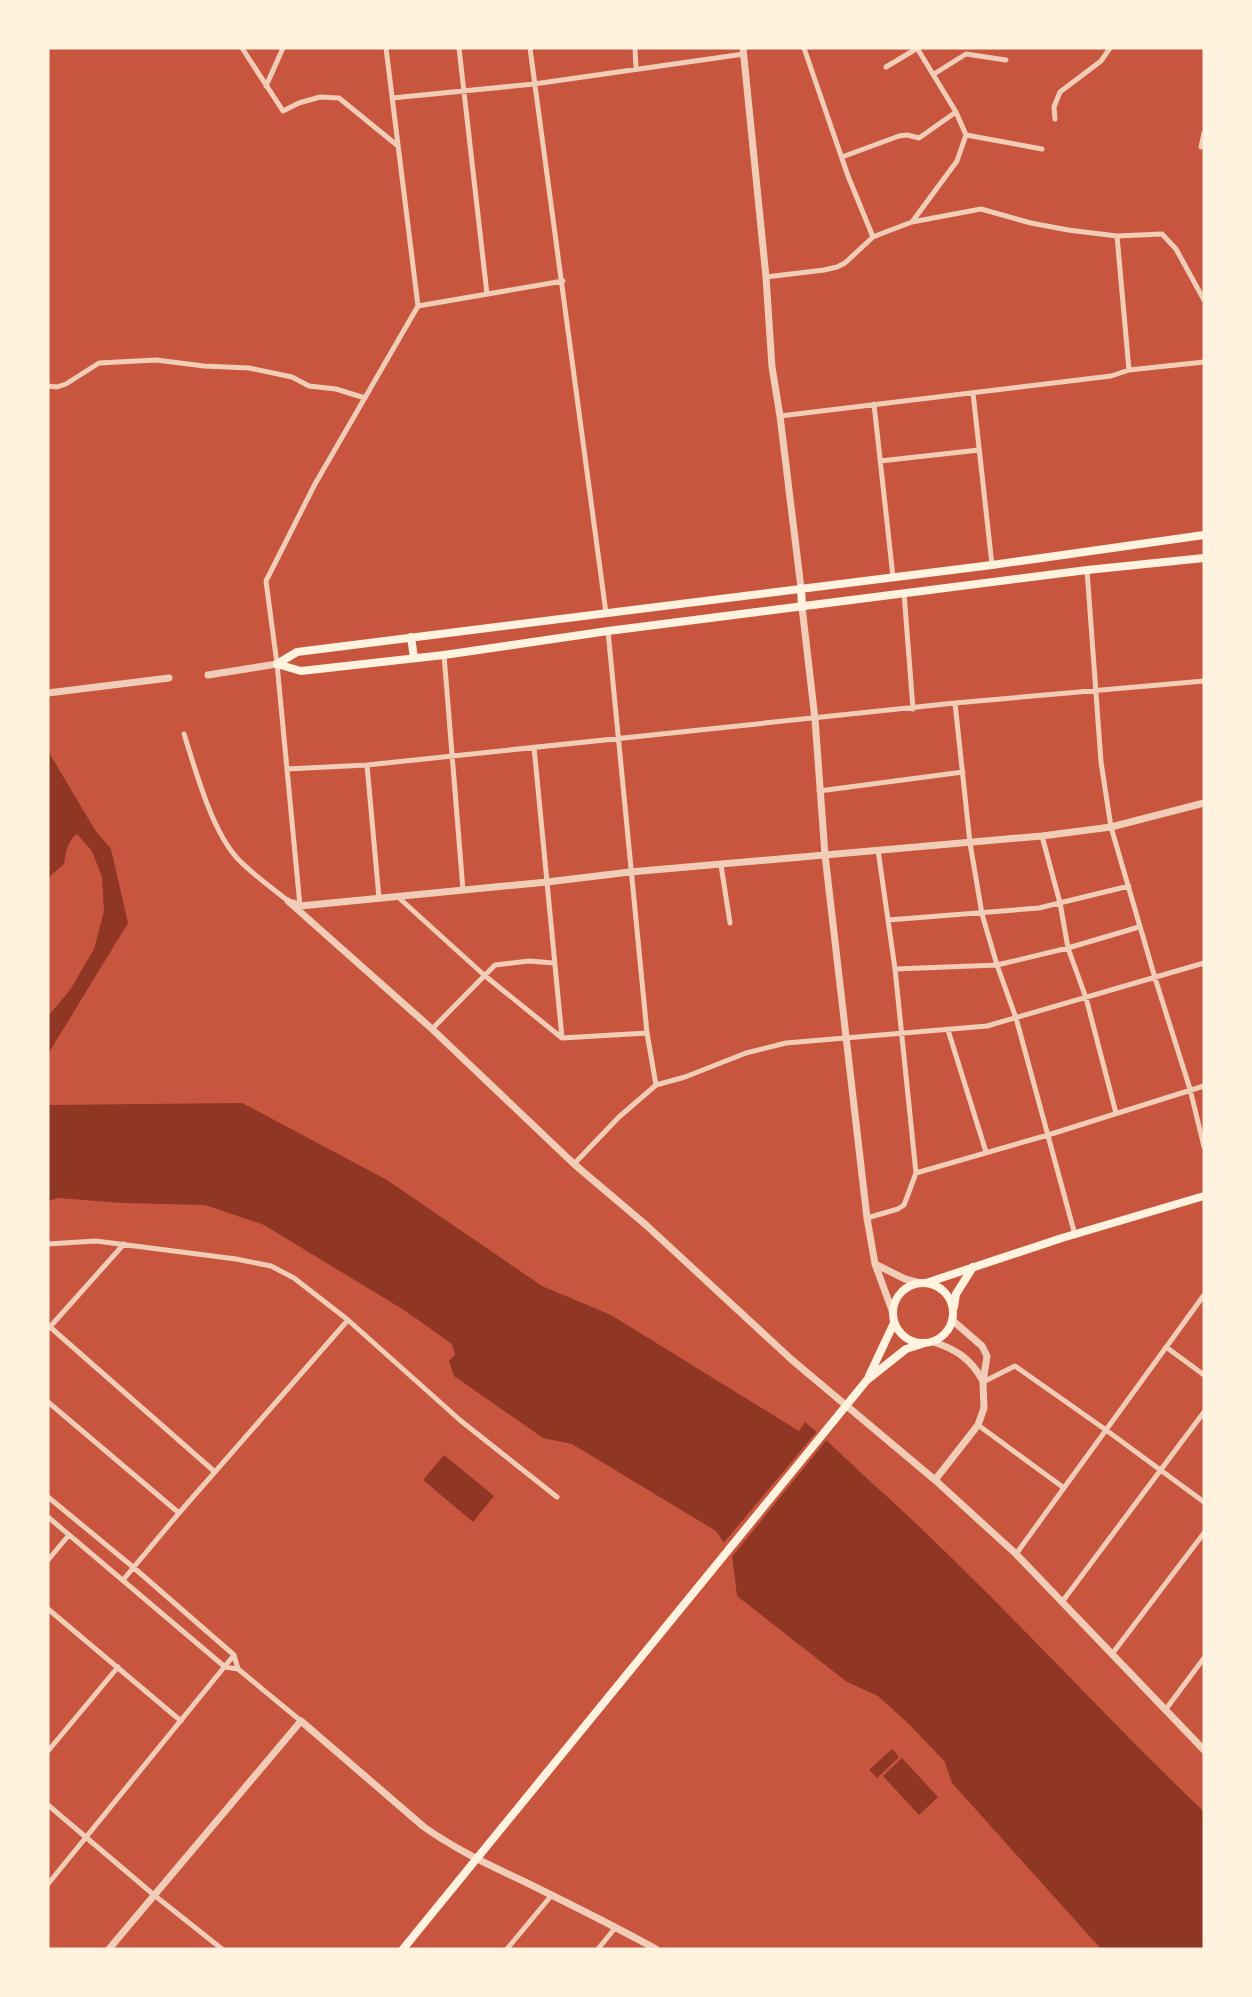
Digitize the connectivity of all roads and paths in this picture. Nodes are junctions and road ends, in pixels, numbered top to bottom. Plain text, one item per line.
1 (242, 48) edge
2 (283, 48) edge
3 (386, 48) edge
4 (459, 48) edge
5 (530, 48) edge
6 (635, 48) edge
7 (804, 48) edge
8 (916, 48) edge
9 (1110, 48) edge
10 (744, 51) edge
11 (1006, 60) dead end
12 (886, 67) dead end
13 (636, 69) junction
14 (934, 74) junction
15 (534, 84) junction
16 (266, 86) junction
17 (464, 90) junction
18 (392, 98) junction
19 (956, 112) junction
20 (1055, 119) dead end
21 (1204, 133) edge
22 (966, 135) junction
23 (398, 146) junction
24 (1201, 147) dead end
25 (1042, 149) dead end
26 (842, 157) junction
27 (912, 222) junction
28 (1117, 236) junction
29 (873, 237) junction
30 (766, 277) junction
31 (563, 281) junction
32 (487, 294) junction
33 (1204, 300) edge
34 (418, 306) junction
35 (1204, 362) edge
36 (1129, 370) junction
37 (48, 386) edge
38 (973, 393) junction
39 (365, 398) junction
40 (874, 404) junction
41 (780, 416) junction
42 (979, 450) junction
43 (880, 461) junction
44 (1204, 535) edge
45 (1086, 553) junction
46 (1204, 558) edge
47 (992, 565) junction
48 (1087, 570) junction
49 (893, 576) junction
50 (801, 588) junction
51 (904, 593) junction
52 (802, 606) junction
53 (606, 613) junction
54 (608, 631) junction
55 (411, 638) junction
56 (444, 655) junction
57 (414, 658) junction
58 (277, 664) junction
59 (208, 675) dead end
60 (169, 678) dead end
61 (1204, 681) edge
62 (1095, 690) junction
63 (49, 693) edge
64 (955, 703) junction
65 (913, 709) junction
66 (815, 719) junction
67 (183, 734) dead end
68 (620, 739) junction
69 (534, 747) junction
70 (453, 755) junction
71 (367, 765) junction
72 (287, 769) junction
73 (963, 772) junction
74 (819, 791) junction
75 (1204, 803) edge
76 (1111, 828) junction
77 (1042, 836) junction
78 (970, 843) junction
79 (878, 850) junction
80 (825, 855) junction
81 (721, 865) junction
82 (630, 872) junction
83 (547, 882) junction
84 (1129, 886) junction
85 (463, 890) junction
86 (398, 897) junction
87 (379, 898) junction
88 (288, 901) junction
89 (1060, 903) junction
90 (300, 906) junction
91 (982, 914) junction
92 (888, 920) junction
93 (730, 923) dead end
94 (1139, 927) junction
95 (1068, 948) junction
96 (554, 963) junction
97 (1204, 963) edge
98 (997, 965) junction
99 (895, 969) junction
100 (484, 975) junction
101 (1155, 978) junction
102 (1086, 998) junction
103 (1016, 1018) junction
104 (432, 1029) junction
105 (948, 1030) junction
106 (647, 1033) junction
107 (902, 1034) junction
108 (847, 1037) junction
109 (562, 1038) junction
110 (656, 1085) junction
111 (1204, 1086) edge
112 (1190, 1089) junction
113 (1116, 1113) junction
114 (1048, 1135) junction
115 (1204, 1147) edge
116 (986, 1152) junction
117 (574, 1164) junction
118 (916, 1173) junction
119 (1204, 1196) edge
120 (867, 1218) junction
121 (1074, 1235) junction
122 (48, 1244) edge
123 (124, 1244) junction
124 (875, 1264) junction
125 (974, 1266) junction
126 (923, 1283) junction
127 (1204, 1295) edge
128 (953, 1310) junction
129 (893, 1313) junction
130 (348, 1320) junction
131 (952, 1320) junction
132 (894, 1323) junction
133 (49, 1328) edge
134 (929, 1342) junction
135 (1167, 1347) junction
136 (1204, 1374) edge
137 (867, 1380) junction
138 (983, 1382) junction
139 (48, 1402) edge
140 (1204, 1412) edge
141 (978, 1425) junction
142 (1106, 1430) junction
143 (1160, 1469) junction
144 (215, 1472) junction
145 (935, 1480) junction
146 (1064, 1488) junction
147 (48, 1497) edge
148 (557, 1497) dead end
149 (1204, 1502) edge
150 (179, 1513) junction
151 (48, 1517) edge
152 (1204, 1533) edge
153 (69, 1535) junction
154 (1016, 1554) junction
155 (48, 1560) edge
156 (133, 1567) junction
157 (123, 1580) junction
158 (1062, 1602) junction
159 (48, 1609) edge
160 (1112, 1654) junction
161 (234, 1655) junction
162 (1204, 1658) edge
163 (118, 1667) junction
164 (225, 1667) junction
165 (238, 1669) junction
166 (1166, 1709) junction
167 (181, 1721) junction
168 (301, 1721) junction
169 (1204, 1750) edge
170 (48, 1751) edge
171 (48, 1804) edge
172 (86, 1837) junction
173 (477, 1860) junction
174 (48, 1884) edge
175 (154, 1895) junction
176 (551, 1896) junction
177 (616, 1927) junction
178 (213, 1942) junction
179 (109, 1949) edge
180 (207, 1949) edge
181 (222, 1949) edge
182 (403, 1949) edge
183 (507, 1949) edge
184 (598, 1949) edge
185 (656, 1949) edge

1 - 16 street
2 - 16 street
3 - 18 street
4 - 17 street
5 - 15 street
6 - 13 street
7 - 26 street
8 - 12 street
8 - 14 street
9 - 20 street
10 - 13 street
10 - 30 street
11 - 14 street
13 - 15 street
14 - 19 street
15 - 17 street
15 - 31 street
16 - 23 street
17 - 18 street
17 - 32 street
18 - 23 street
19 - 22 street
19 - 26 street
21 - 24 street
22 - 25 street
22 - 27 street
23 - 34 street
26 - 29 street
27 - 28 street
27 - 29 street
28 - 33 street
28 - 36 street
29 - 30 street
30 - 41 street
31 - 32 street
31 - 53 street
32 - 34 street
34 - 39 street
35 - 36 street
36 - 38 street
37 - 39 street
38 - 40 street
38 - 42 street
39 - 58 street
40 - 41 street
40 - 43 street
41 - 50 street
42 - 43 street
42 - 47 street
43 - 49 street
44 - 45 highway
45 - 47 highway
45 - 48 highway
46 - 48 highway
47 - 49 highway
48 - 51 highway
48 - 62 street
49 - 50 highway
50 - 52 highway
50 - 53 highway
51 - 52 highway
51 - 65 street
52 - 54 highway
52 - 66 street
53 - 54 highway
53 - 55 highway
54 - 56 highway
54 - 68 street
55 - 57 highway
55 - 58 highway
56 - 57 highway
56 - 70 street
57 - 58 highway
58 - 59 street
58 - 72 street
60 - 63 street
61 - 62 street
62 - 64 street
62 - 76 street
64 - 65 street
64 - 73 street
65 - 66 street
66 - 68 street
66 - 74 street
67 - 88 street
68 - 69 street
68 - 82 street
69 - 70 street
69 - 83 street
70 - 71 street
70 - 85 street
71 - 72 street
71 - 87 street
72 - 90 street
73 - 74 street
73 - 78 street
74 - 80 street
75 - 76 street
76 - 77 street
76 - 84 street
77 - 78 street
77 - 89 street
78 - 79 street
78 - 91 street
79 - 80 street
79 - 92 street
80 - 81 street
80 - 108 street
81 - 82 street
81 - 93 street
82 - 83 street
82 - 106 street
83 - 85 street
83 - 96 street
84 - 89 street
84 - 94 street
85 - 86 street
86 - 87 street
86 - 100 street
87 - 90 street
88 - 90 street
88 - 104 street
89 - 91 street
89 - 95 street
91 - 92 street
91 - 98 street
92 - 99 street
94 - 95 street
94 - 101 street
95 - 98 street
95 - 102 street
96 - 100 street
96 - 109 street
97 - 101 street
98 - 99 street
98 - 103 street
99 - 107 street
100 - 104 street
100 - 109 street
101 - 102 street
101 - 112 street
102 - 103 street
102 - 113 street
103 - 105 street
103 - 114 street
104 - 117 street
105 - 107 street
105 - 116 street
106 - 109 street
106 - 110 street
107 - 108 street
107 - 118 street
108 - 110 street
108 - 120 street
110 - 117 street
111 - 112 street
112 - 113 street
112 - 115 street
113 - 114 street
114 - 116 street
114 - 121 street
116 - 118 street
117 - 145 street
118 - 120 street
119 - 121 main road
120 - 124 street
121 - 125 main road
122 - 123 street
123 - 130 street
123 - 133 street
124 - 126 street
124 - 129 street
125 - 126 main road
125 - 128 main road
126 - 128 main road
126 - 129 main road
127 - 135 street
128 - 131 main road
129 - 132 main road
130 - 144 street
130 - 148 street
131 - 134 main road
131 - 138 street
132 - 134 main road
132 - 137 main road
133 - 144 street
134 - 137 main road
134 - 138 street
135 - 136 street
135 - 142 street
137 - 173 main road
138 - 141 street
138 - 142 street
139 - 150 street
140 - 143 street
141 - 145 street
141 - 146 street
142 - 143 street
142 - 146 street
143 - 149 street
143 - 158 street
144 - 150 street
145 - 154 street
146 - 154 street
147 - 156 street
150 - 156 street
151 - 153 street
152 - 160 street
153 - 155 street
153 - 157 street
154 - 158 street
156 - 157 street
156 - 161 street
157 - 164 street
158 - 160 street
159 - 163 street
160 - 166 street
161 - 164 street
161 - 165 street
162 - 166 street
163 - 167 street
163 - 170 street
164 - 165 street
164 - 167 street
165 - 168 street
166 - 169 street
167 - 172 street
168 - 173 street
168 - 175 street
171 - 172 street
172 - 174 street
172 - 175 street
173 - 176 street
173 - 182 main road
175 - 178 street
175 - 179 street
176 - 177 street
176 - 183 street
177 - 184 street
177 - 185 street
178 - 180 street
178 - 181 street

